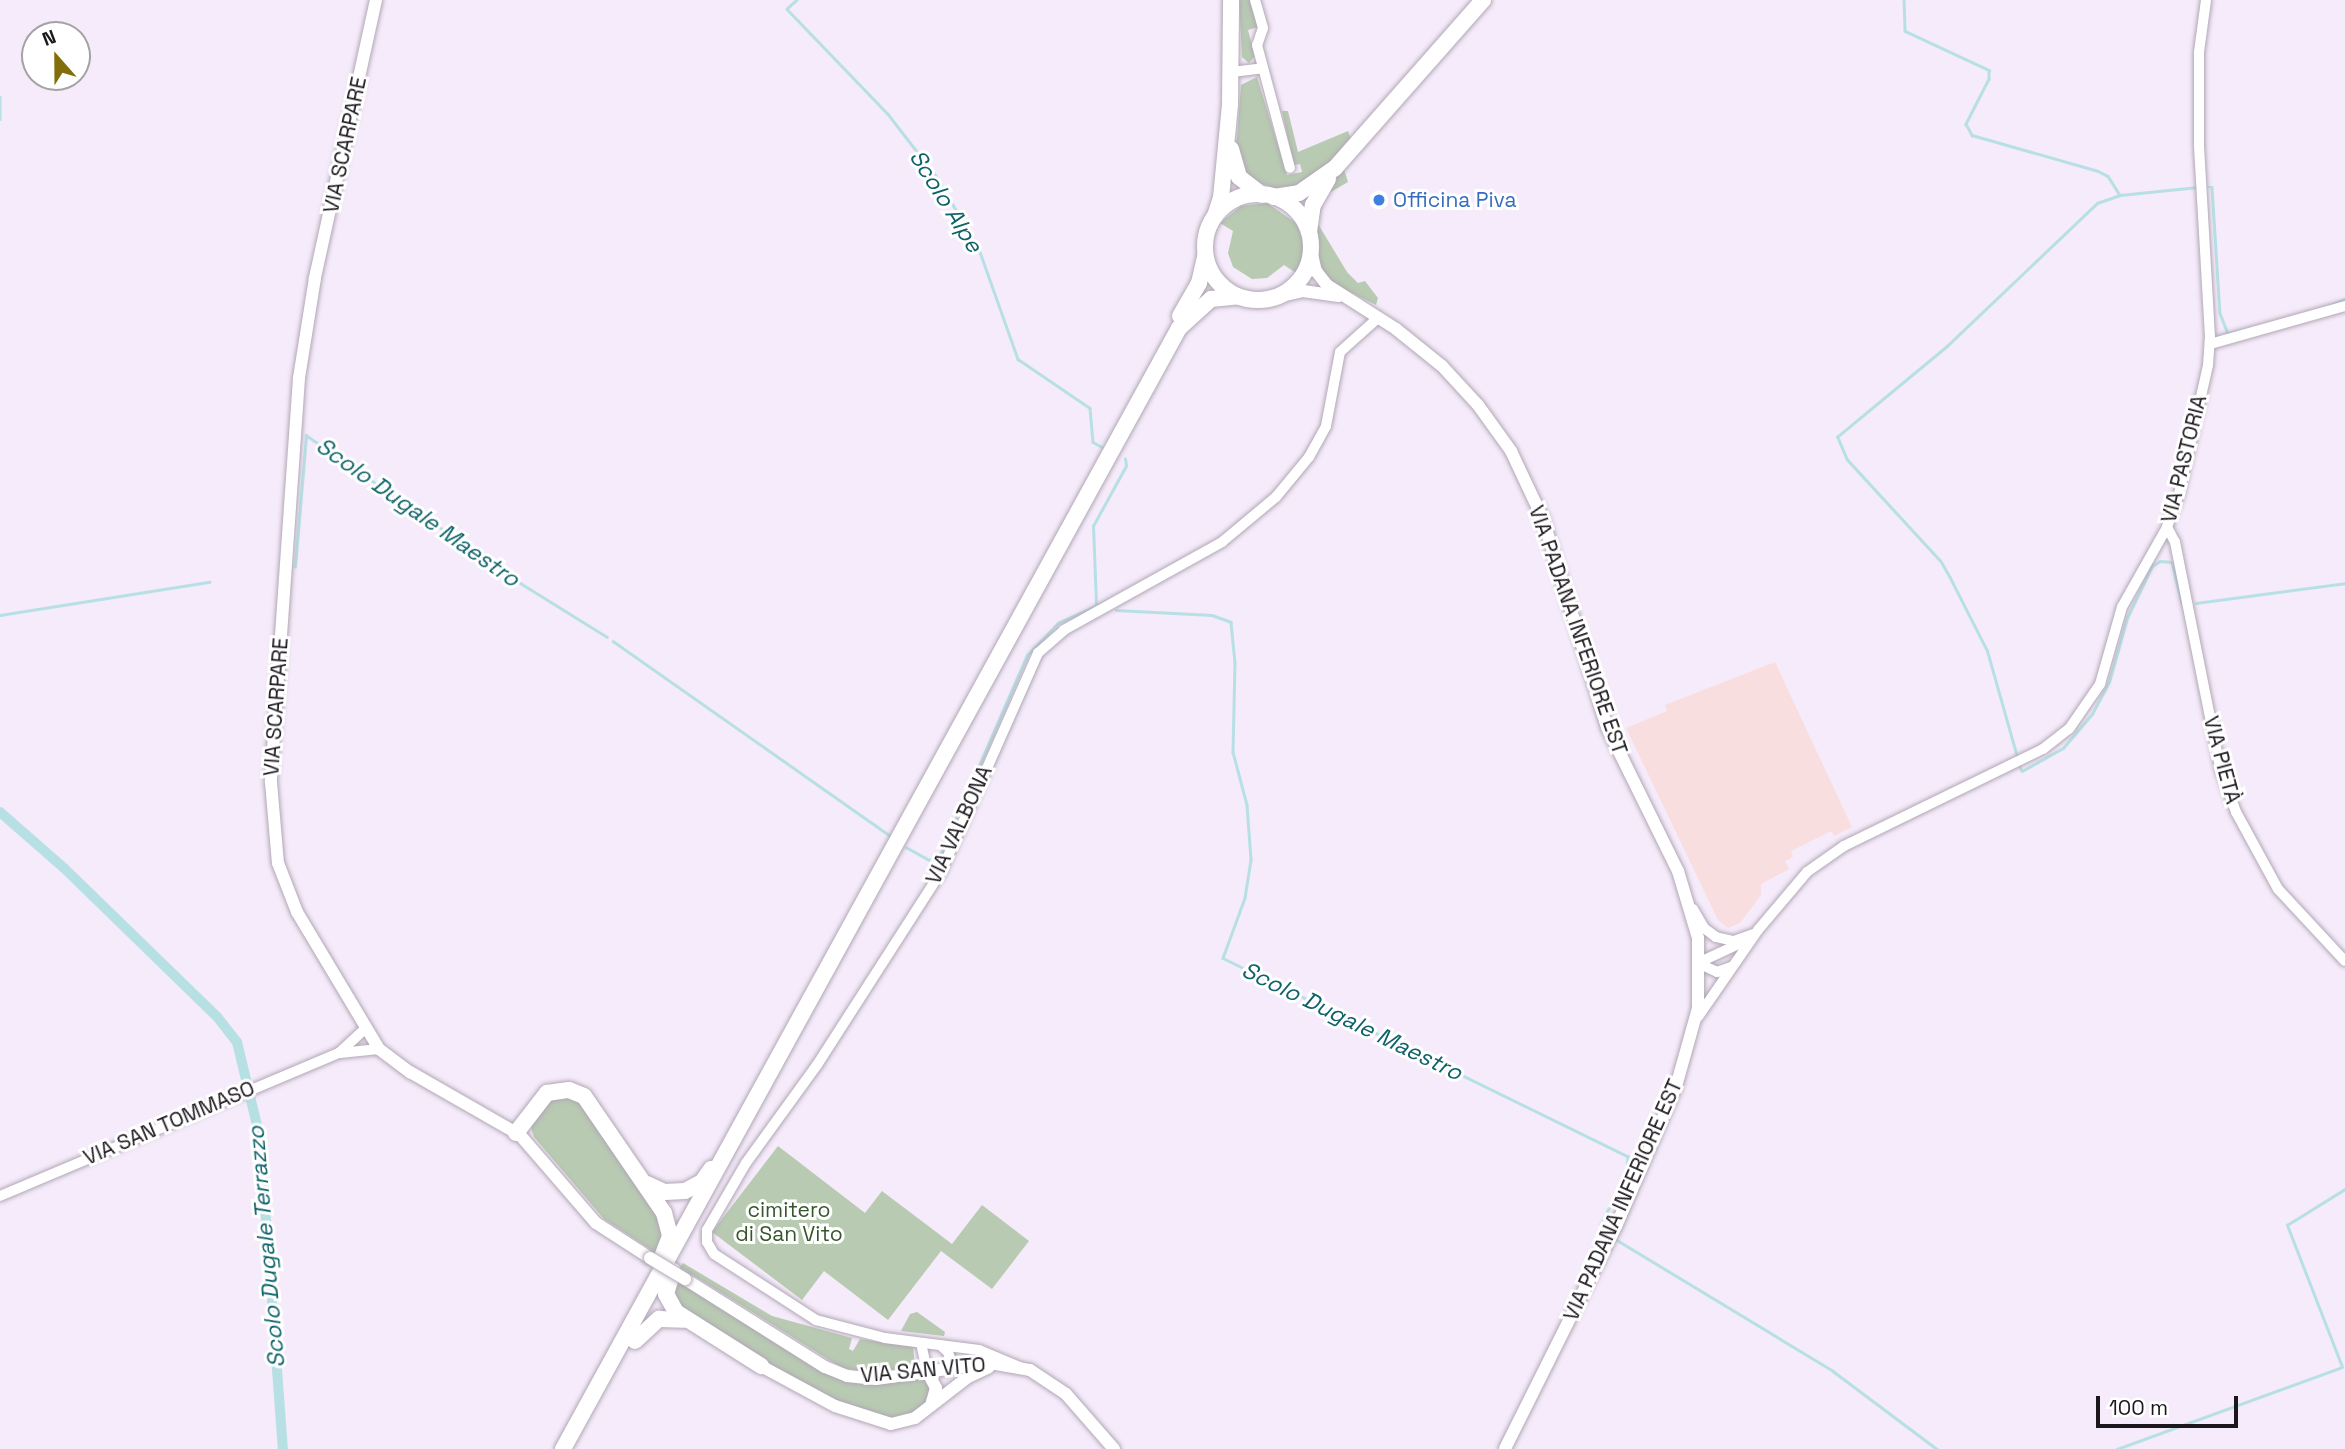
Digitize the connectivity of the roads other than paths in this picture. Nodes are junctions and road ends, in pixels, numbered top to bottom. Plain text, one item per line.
1 (376, 0) edge
2 (1231, 0) edge
3 (1255, 0) edge
4 (1483, 0) edge
5 (2206, 0) edge
6 (1263, 68) junction
7 (1231, 72) junction
8 (1230, 104) junction
9 (1290, 168) dead end
10 (1335, 168) junction
11 (1268, 196) junction
12 (1210, 226) junction
13 (1310, 242) junction
14 (1206, 248) junction
15 (1238, 296) junction
16 (1277, 297) junction
17 (1343, 297) junction
18 (2345, 306) edge
19 (1378, 317) junction
20 (2210, 344) junction
21 (1168, 348) junction
22 (2168, 527) junction
23 (1690, 901) junction
24 (1756, 932) junction
25 (2345, 961) edge
26 (1700, 963) junction
27 (1734, 964) junction
28 (1694, 1028) junction
29 (364, 1030) junction
30 (379, 1049) junction
31 (339, 1053) junction
32 (753, 1109) junction
33 (516, 1133) junction
34 (719, 1170) junction
35 (645, 1182) junction
36 (0, 1196) edge
37 (650, 1258) joint
38 (684, 1320) junction
39 (921, 1343) junction
40 (939, 1345) junction
41 (615, 1362) junction
42 (1003, 1364) junction
43 (761, 1366) joint
44 (953, 1367) junction
45 (1020, 1367) junction
46 (927, 1371) junction
47 (595, 1398) junction
48 (931, 1406) junction
49 (563, 1449) edge
50 (1114, 1449) edge
51 (1505, 1449) edge

1 - 29 street, VIA SCARPARE
2 - 7 main road
3 - 6 street
4 - 10 main road
5 - 20 street, VIA PASTORIA
6 - 7 street
6 - 9 street
7 - 8 main road
8 - 11 main road
8 - 12 main road
10 - 11 main road
10 - 13 main road
11 - 12 main road
11 - 13 main road
12 - 14 main road
13 - 16 main road
13 - 17 street, VIA PADANA INFERIORE EST
14 - 15 main road
14 - 21 main road
15 - 16 main road
15 - 21 main road
16 - 17 street, VIA PADANA INFERIORE EST
17 - 19 street, VIA PADANA INFERIORE EST
18 - 20 street
19 - 23 street, VIA PADANA INFERIORE EST
19 - 39 street, VIA VALBONA
20 - 22 street, VIA PASTORIA
21 - 32 main road
22 - 24 street, VIA PASTORIA
22 - 25 street, VIA PIETÀ
23 - 24 street
23 - 26 street, VIA PADANA INFERIORE EST
24 - 26 street, VIA PASTORIA
24 - 27 street, VIA PASTORIA
26 - 27 street
26 - 28 street, VIA PADANA INFERIORE EST
27 - 28 street, VIA PASTORIA
28 - 51 street, VIA PADANA INFERIORE EST
29 - 30 street, VIA SCARPARE
29 - 31 street, VIA SAN TOMMASO
30 - 31 street, VIA SAN TOMMASO
30 - 33 street, VIA SCARPARE
31 - 36 street, VIA SAN TOMMASO
32 - 34 main road
32 - 35 main road
33 - 35 main road
33 - 37 street, VIA SCARPARE
34 - 38 main road
34 - 41 main road
35 - 41 main road
37 - 46 street, VIA SAN VITO, bridge
38 - 43 main road
38 - 47 main road
39 - 40 street, VIA VALBONA
39 - 46 street
40 - 44 street
40 - 45 street, VIA VALBONA
41 - 47 main road
42 - 44 street, VIA SAN VITO
42 - 45 street, VIA SAN VITO
42 - 48 street
43 - 48 street
44 - 46 street, VIA SAN VITO
44 - 48 street
45 - 50 street, VIA SAN VITO
46 - 48 street
47 - 49 main road

